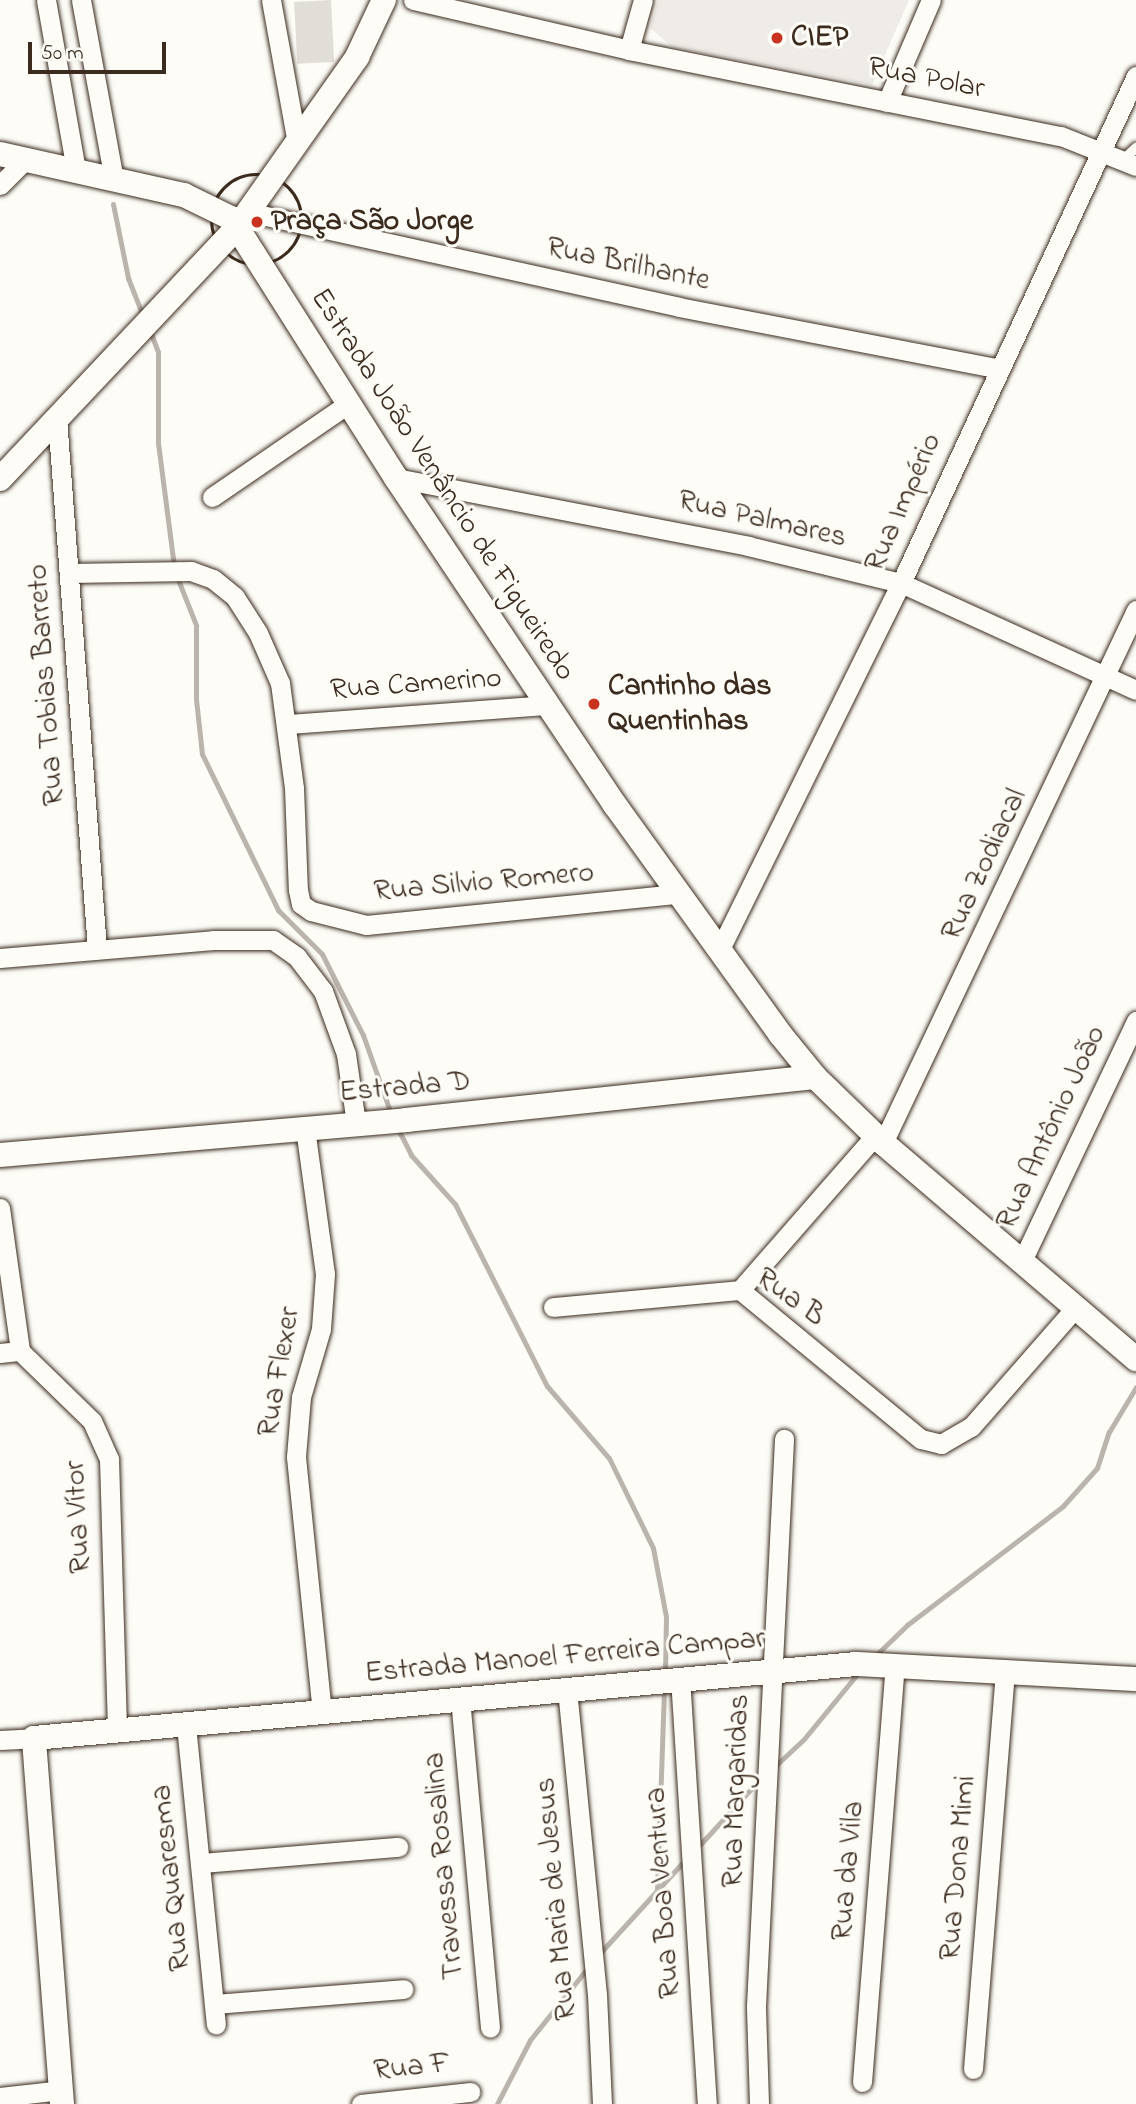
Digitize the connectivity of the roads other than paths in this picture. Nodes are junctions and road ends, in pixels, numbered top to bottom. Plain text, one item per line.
1 (46, 0) edge
2 (81, 0) edge
3 (271, 0) edge
4 (384, 0) edge
5 (413, 0) edge
6 (643, 0) edge
7 (931, 0) edge
8 (629, 50) junction
9 (1136, 76) edge
10 (887, 102) junction
11 (297, 143) junction
12 (1102, 149) junction
13 (0, 154) edge
14 (1131, 158) edge
15 (25, 160) junction
16 (76, 171) junction
17 (114, 180) junction
18 (0, 184) edge
19 (243, 219) junction
20 (997, 368) junction
21 (348, 404) junction
22 (57, 418) junction
23 (396, 478) junction
24 (0, 480) edge
25 (212, 497) dead end
26 (69, 573) junction
27 (901, 583) junction
28 (1136, 610) edge
29 (1107, 676) junction
30 (1136, 690) edge
31 (549, 705) junction
32 (288, 724) junction
33 (677, 894) junction
34 (97, 949) junction
35 (719, 951) junction
36 (0, 958) edge
37 (1136, 1021) edge
38 (815, 1077) junction
39 (363, 1123) junction
40 (305, 1128) junction
41 (879, 1139) junction
42 (0, 1155) edge
43 (0, 1208) edge
44 (1022, 1261) junction
45 (740, 1290) junction
46 (553, 1307) dead end
47 (1076, 1307) junction
48 (10, 1352) edge
49 (1136, 1359) edge
50 (784, 1439) dead end
51 (892, 1664) junction
52 (770, 1669) junction
53 (1005, 1671) junction
54 (680, 1677) junction
55 (1136, 1679) edge
56 (567, 1689) junction
57 (460, 1698) junction
58 (322, 1711) junction
59 (186, 1725) junction
60 (117, 1731) junction
61 (34, 1738) junction
62 (0, 1740) edge
63 (398, 1847) dead end
64 (202, 1863) junction
65 (403, 1989) dead end
66 (214, 2004) junction
67 (216, 2025) dead end
68 (490, 2028) dead end
69 (973, 2069) dead end
70 (862, 2082) dead end
71 (470, 2092) dead end
72 (0, 2097) edge
73 (62, 2097) edge
74 (361, 2104) edge
75 (603, 2104) edge
76 (707, 2104) edge
77 (759, 2104) edge

1 - 16 street
2 - 17 street
3 - 11 street
4 - 11 street
5 - 8 street, Rua Polar
6 - 8 street
7 - 10 street
8 - 10 street, Rua Polar
9 - 12 street, Rua Império
10 - 12 street, Rua Polar
11 - 19 street
12 - 14 street, Rua Polar
12 - 20 street, Rua Império
13 - 15 street, Estrada João Venâncio de Figueiredo
15 - 16 street, Estrada João Venâncio de Figueiredo
15 - 18 street
16 - 17 street, Estrada João Venâncio de Figueiredo
17 - 19 street, Estrada João Venâncio de Figueiredo
19 - 20 street, Rua Brilhante
19 - 21 street, Estrada João Venâncio de Figueiredo
19 - 22 street
20 - 27 street, Rua Império
21 - 23 street, Estrada João Venâncio de Figueiredo
21 - 25 street
22 - 24 street
22 - 26 street, Rua Tobias Barreto
23 - 27 street, Rua Palmares
23 - 31 street, Estrada João Venâncio de Figueiredo
26 - 32 street
26 - 34 street, Rua Tobias Barreto
27 - 29 street, Rua Palmares
27 - 35 street, Rua Império
28 - 29 street, Rua Zodiacal
29 - 30 street, Rua Palmares
29 - 41 street, Rua Zodiacal
31 - 32 street, Rua Camerino
31 - 33 street, Estrada João Venâncio de Figueiredo
32 - 33 street, Rua Silvio Romero
33 - 35 street, Estrada João Venâncio de Figueiredo
34 - 36 street
34 - 39 street
35 - 38 street, Estrada João Venâncio de Figueiredo
37 - 44 street, Rua Antônio João
38 - 39 street, Estrada D
38 - 41 street, Estrada João Venâncio de Figueiredo
39 - 40 street, Estrada D
40 - 42 street, Estrada D
40 - 58 street, Rua Flexer
41 - 44 street, Estrada João Venâncio de Figueiredo
41 - 45 street, Rua Zodiacal
43 - 48 street, Rua Vítor
44 - 47 street, Estrada João Venâncio de Figueiredo
45 - 46 street, Rua B
45 - 47 street, Rua B
47 - 49 street, Estrada João Venâncio de Figueiredo
48 - 60 street, Rua Vítor
50 - 52 street, Rua Margaridas
51 - 52 street, Estrada Manoel Ferreira Campar
51 - 53 street, Estrada Manoel Ferreira Campar
51 - 70 street, Rua da Vila
52 - 54 street, Estrada Manoel Ferreira Campar
52 - 77 street, Rua Margaridas
53 - 55 street, Estrada Manoel Ferreira Campar
53 - 69 street, Rua Dona Mimi
54 - 56 street, Estrada Manoel Ferreira Campar
54 - 76 street, Rua Boa Ventura
56 - 57 street, Estrada Manoel Ferreira Campar
56 - 75 street, Rua Maria de Jesus
57 - 58 street, Estrada Manoel Ferreira Campar
57 - 68 street, Travessa Rosalina
58 - 59 street, Estrada Manoel Ferreira Campar
59 - 60 street, Estrada Manoel Ferreira Campar
59 - 64 street, Rua Quaresma
60 - 61 street, Estrada Manoel Ferreira Campar
61 - 62 street, Estrada Manoel Ferreira Campar
61 - 73 street
63 - 64 street
64 - 66 street, Rua Quaresma
65 - 66 street
66 - 67 street, Rua Quaresma
71 - 74 street, Rua F
72 - 73 street

